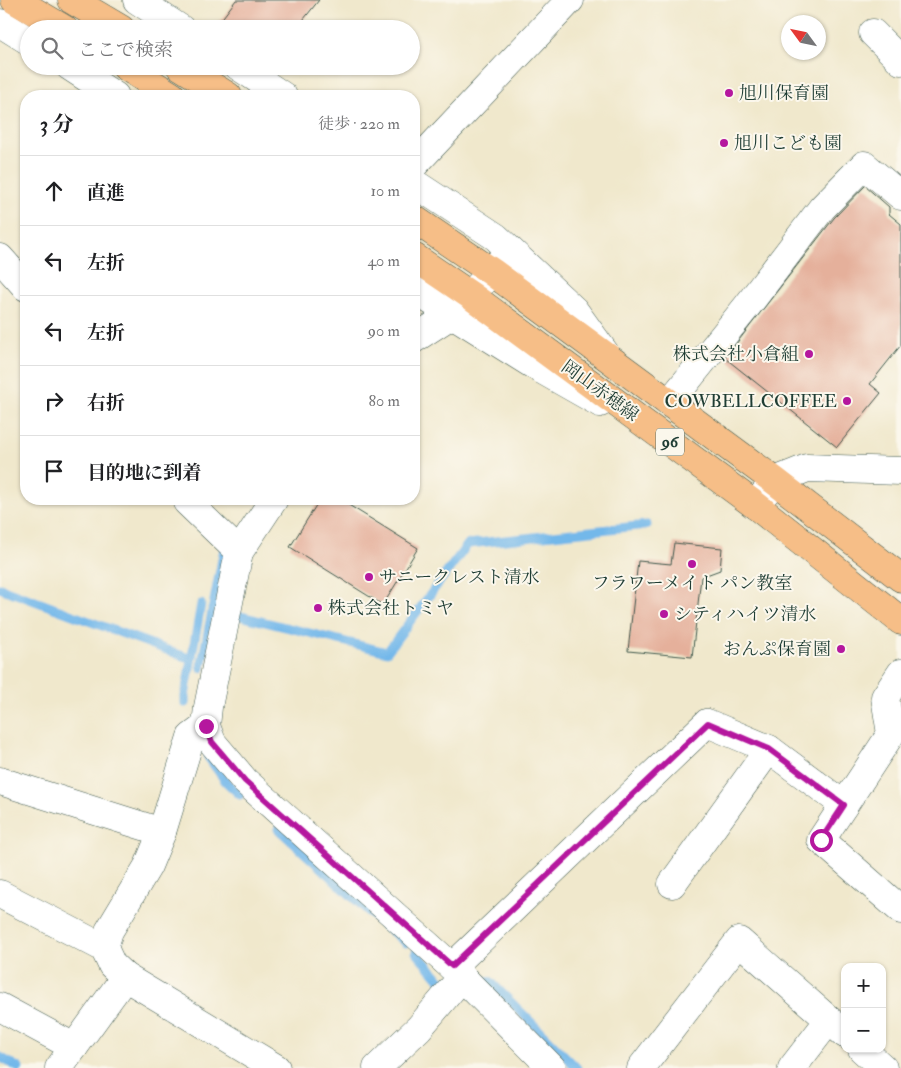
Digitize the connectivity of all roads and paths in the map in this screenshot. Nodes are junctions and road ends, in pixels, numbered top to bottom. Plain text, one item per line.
1 (15, 0) edge
2 (72, 0) edge
3 (140, 1) edge
4 (561, 3) edge
5 (49, 20) edge
6 (105, 20) edge
7 (168, 20) edge
8 (0, 23) edge
9 (873, 33) dead end
10 (20, 35) edge
11 (901, 62) edge
12 (83, 75) edge
13 (139, 75) edge
14 (194, 75) edge
15 (252, 75) edge
16 (106, 90) edge
17 (163, 90) edge
18 (218, 90) edge
19 (274, 90) edge
20 (420, 157) edge
21 (420, 187) edge
22 (901, 196) edge
23 (420, 223) edge
24 (509, 250) junction
25 (0, 258) edge
26 (420, 261) edge
27 (492, 272) junction
28 (20, 280) edge
29 (420, 294) edge
30 (470, 295) junction
31 (451, 315) junction
32 (420, 335) edge
33 (610, 359) junction
34 (669, 403) junction
35 (675, 446) junction
36 (901, 471) edge
37 (775, 481) junction
38 (190, 505) edge
39 (268, 505) edge
40 (755, 505) junction
41 (230, 544) junction
42 (901, 578) edge
43 (901, 621) edge
44 (901, 673) edge
45 (206, 726) junction
46 (769, 749) junction
47 (0, 781) edge
48 (844, 805) junction
49 (162, 832) junction
50 (672, 884) dead end
51 (0, 894) edge
52 (901, 910) edge
53 (104, 948) junction
54 (457, 972) junction
55 (125, 977) junction
56 (0, 1007) edge
57 (837, 1027) edge
58 (867, 1053) edge
59 (67, 1058) edge
60 (276, 1068) edge
61 (378, 1068) edge
62 (552, 1068) edge
63 (641, 1068) edge
64 (792, 1068) edge
65 (884, 1068) edge

1 - 5 main road
2 - 6 main road
3 - 7 street
4 - 20 street
8 - 10 street
9 - 11 street
12 - 16 street
13 - 17 main road
14 - 18 main road
15 - 19 street
21 - 24 street
22 - 34 street
23 - 27 main road, 岡山赤穂線 / 96
24 - 27 street
24 - 33 street
25 - 28 street
26 - 30 main road, 岡山赤穂線 / 96
27 - 30 street
27 - 33 main road, 岡山赤穂線 / 96
29 - 31 street
30 - 31 street
30 - 35 main road, 岡山赤穂線 / 96
31 - 32 street
31 - 35 street
33 - 34 main road, 岡山赤穂線 / 96
34 - 37 main road, 岡山赤穂線 / 96
35 - 40 main road, 岡山赤穂線 / 96
36 - 37 street
37 - 40 street
37 - 42 main road, 岡山赤穂線 / 96
38 - 41 street
39 - 41 street
40 - 43 main road, 岡山赤穂線 / 96
41 - 45 street
44 - 48 street
45 - 49 street
45 - 54 street
46 - 48 street
46 - 50 street
46 - 54 street
47 - 49 street
48 - 52 street
49 - 53 street
51 - 53 street
53 - 55 street
54 - 61 street
54 - 62 street
55 - 59 street
55 - 60 street
56 - 59 street
57 - 63 street
57 - 64 street
58 - 65 street

